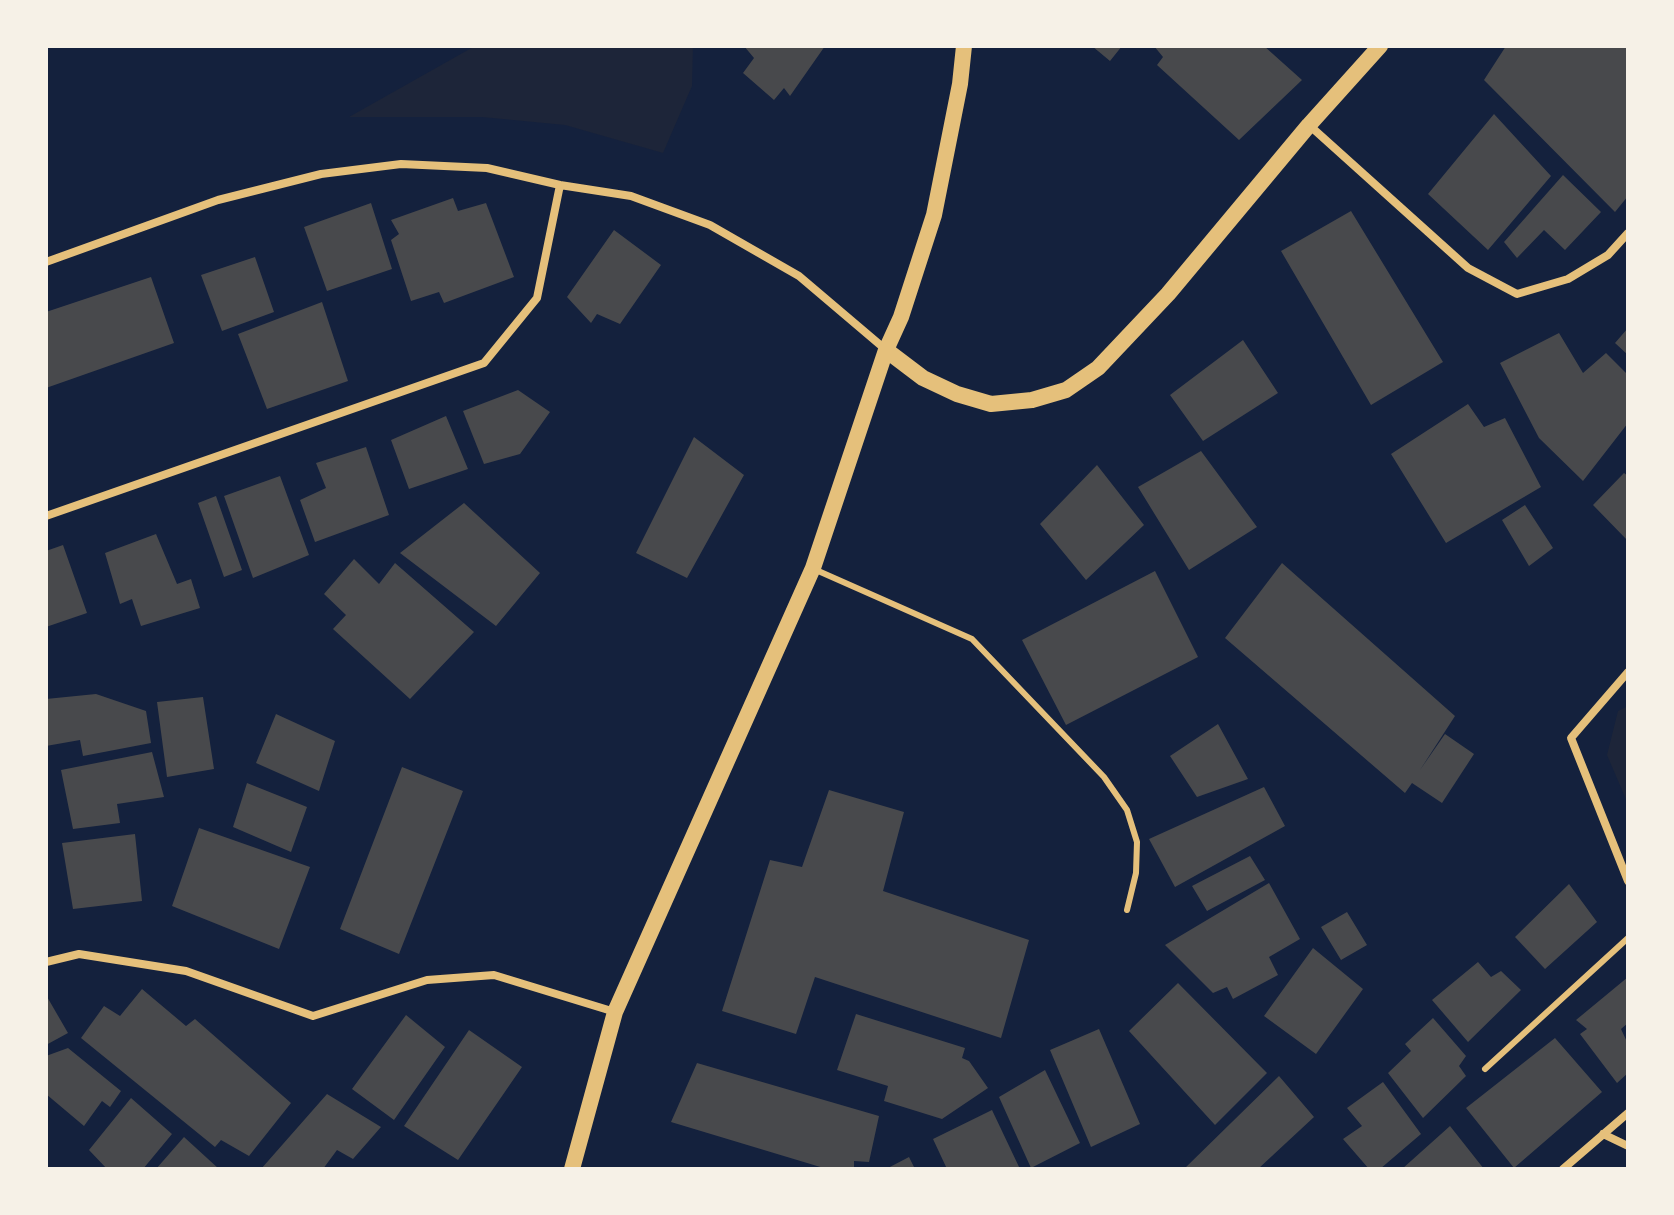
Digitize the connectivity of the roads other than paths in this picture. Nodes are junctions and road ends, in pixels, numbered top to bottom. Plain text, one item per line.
1 (964, 46) edge
2 (1380, 46) edge
3 (1309, 125) junction
4 (560, 185) junction
5 (1628, 233) edge
6 (46, 262) edge
7 (886, 350) junction
8 (46, 516) edge
9 (813, 568) junction
10 (1628, 672) edge
11 (1628, 881) edge
12 (1127, 910) dead end
13 (1628, 938) edge
14 (46, 962) edge
15 (615, 1012) junction
16 (1485, 1069) dead end
17 (1628, 1113) edge
18 (1603, 1134) junction
19 (1628, 1146) edge
20 (572, 1169) edge
21 (1563, 1169) edge

1 - 7 main road
2 - 3 main road
3 - 5 street
3 - 7 main road
4 - 6 street
4 - 7 street
4 - 8 street
7 - 9 main road
9 - 12 lane
9 - 15 main road
10 - 11 street
13 - 16 lane
14 - 15 street
15 - 20 main road
17 - 18 street
18 - 19 street
18 - 21 street

